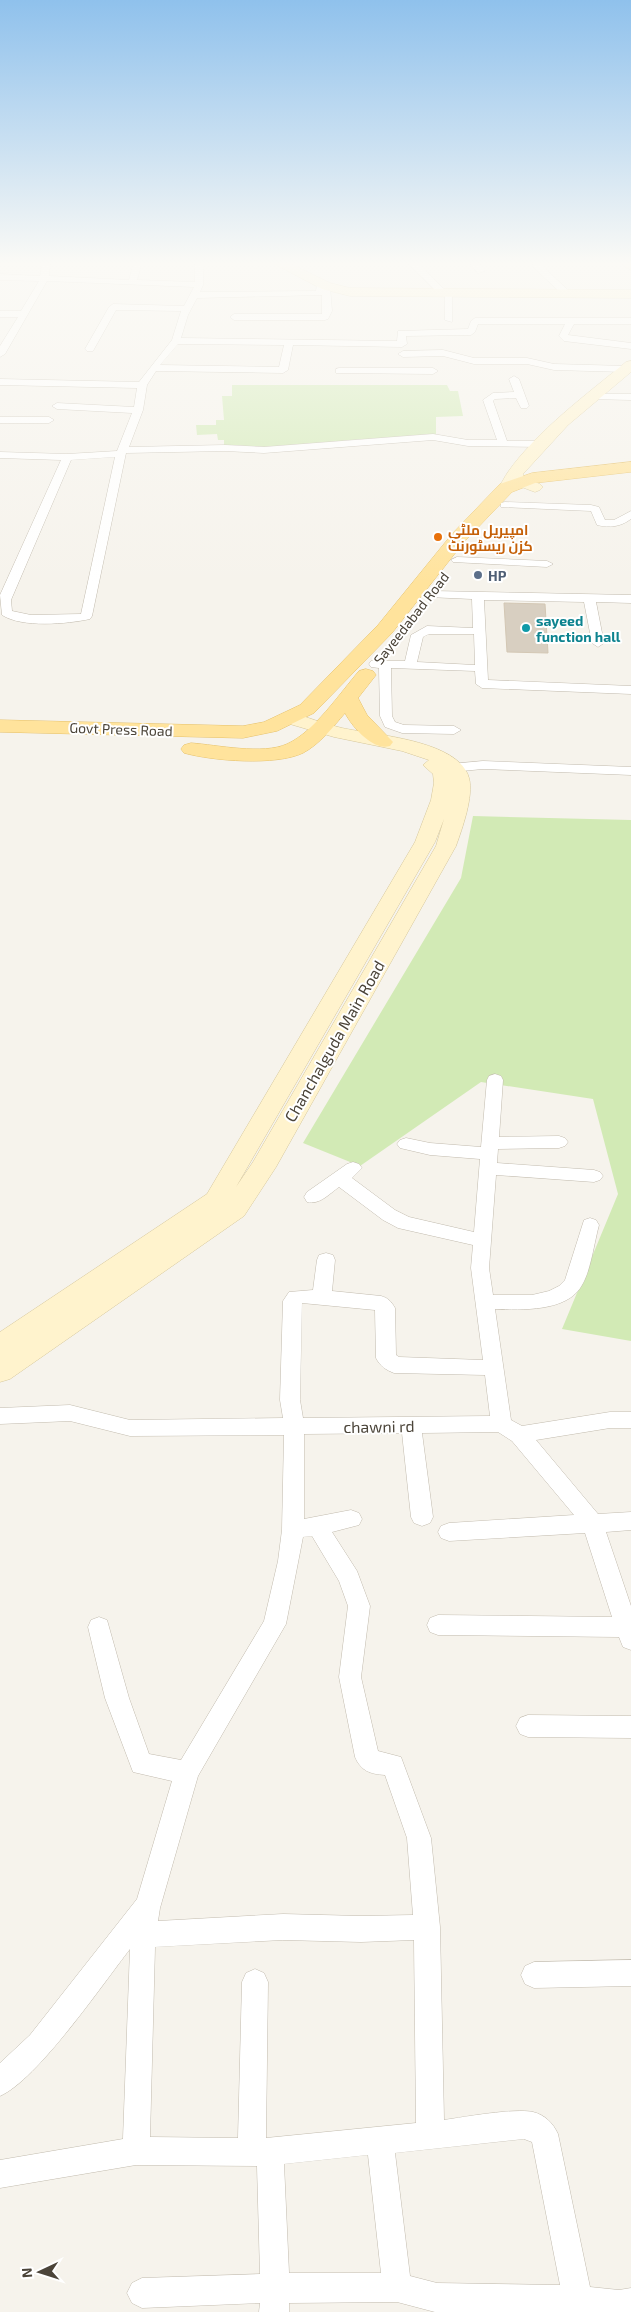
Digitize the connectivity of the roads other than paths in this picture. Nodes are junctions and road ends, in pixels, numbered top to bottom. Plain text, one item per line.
1 (151, 369) edge
2 (211, 369) edge
3 (283, 369) edge
4 (626, 369) edge
5 (339, 371) dead end
6 (408, 371) joint
7 (434, 371) dead end
8 (514, 379) dead end
9 (0, 382) edge
10 (142, 385) junction
11 (519, 395) junction
12 (593, 397) junction
13 (631, 397) edge
14 (57, 406) dead end
15 (524, 406) dead end
16 (138, 410) junction
17 (0, 420) edge
18 (49, 420) dead end
19 (503, 443) junction
20 (542, 444) junction
21 (121, 452) junction
22 (0, 455) edge
23 (67, 457) junction
24 (631, 467) edge
25 (519, 487) junction
26 (631, 514) edge
27 (457, 560) junction
28 (547, 564) dead end
29 (432, 595) junction
30 (478, 596) junction
31 (589, 598) junction
32 (631, 599) edge
33 (3, 600) edge
34 (472, 631) dead end
35 (598, 643) dead end
36 (380, 664) junction
37 (410, 665) junction
38 (473, 668) dead end
39 (631, 690) edge
40 (347, 696) junction
41 (289, 718) junction
42 (0, 726) edge
43 (454, 730) dead end
44 (313, 735) junction
45 (0, 738) edge
46 (383, 742) junction
47 (447, 768) junction
48 (631, 771) edge
49 (440, 832) junction
50 (495, 1080) dead end
51 (560, 1142) dead end
52 (406, 1144) dead end
53 (488, 1155) junction
54 (594, 1176) dead end
55 (313, 1197) dead end
56 (590, 1225) dead end
57 (482, 1240) junction
58 (326, 1260) dead end
59 (322, 1297) junction
60 (484, 1302) junction
61 (0, 1346) edge
62 (493, 1368) junction
63 (0, 1371) edge
64 (0, 1416) edge
65 (631, 1420) edge
66 (501, 1424) junction
67 (411, 1425) junction
68 (294, 1427) junction
69 (519, 1435) junction
70 (422, 1517) dead end
71 (351, 1519) dead end
72 (631, 1521) edge
73 (592, 1522) junction
74 (317, 1526) junction
75 (293, 1530) junction
76 (449, 1532) dead end
77 (438, 1625) dead end
78 (99, 1627) dead end
79 (629, 1634) edge
80 (528, 1726) dead end
81 (631, 1727) edge
82 (186, 1772) junction
83 (146, 1908) junction
84 (428, 1927) junction
85 (143, 1935) junction
86 (631, 1973) edge
87 (534, 1975) dead end
88 (255, 1982) dead end
89 (0, 2082) edge
90 (430, 2135) junction
91 (380, 2140) junction
92 (136, 2150) junction
93 (261, 2152) junction
94 (0, 2174) edge
95 (397, 2287) junction
96 (142, 2293) dead end
97 (274, 2300) edge
98 (578, 2300) junction
99 (631, 2303) edge

1 - 10 street
2 - 3 street
4 - 12 main road
5 - 6 street
6 - 7 street
8 - 11 street
9 - 10 street
10 - 16 street
11 - 15 street
11 - 19 street
12 - 13 street
12 - 20 main road
14 - 16 street
16 - 21 street
17 - 18 street
19 - 20 street
19 - 21 street
20 - 25 main road
21 - 23 street
21 - 33 street
22 - 23 street
23 - 33 street
24 - 25 main road
25 - 26 street
25 - 27 main road, Sayeedabad Road
25 - 41 main road, Sayeedabad Road
27 - 28 street
27 - 29 main road, Sayeedabad Road
29 - 30 street
29 - 36 main road, Sayeedabad Road
30 - 31 street
30 - 39 street
31 - 32 street
31 - 35 street
34 - 37 street
36 - 37 street
36 - 40 main road, Sayeedabad Road
36 - 43 street
37 - 38 street
40 - 44 main road, Sayeedabad Road
40 - 46 main road
41 - 42 main road, Govt Press Road
41 - 44 main road
44 - 45 main road
44 - 46 main road
44 - 47 main road
46 - 47 main road
47 - 48 street
47 - 49 main road, Chanchalguda Main Road
49 - 61 main road, Chanchalguda Main Road
49 - 63 main road, Chanchalguda Main Road
50 - 53 street
51 - 53 street
52 - 53 street
53 - 54 street
53 - 57 street
55 - 57 street
56 - 60 street
57 - 60 street
58 - 59 street
59 - 62 street
59 - 68 street
60 - 62 street
62 - 66 street
64 - 68 street, chawni rd
65 - 69 street
66 - 67 street, chawni rd
66 - 69 street
67 - 68 street, chawni rd
67 - 70 street
68 - 75 street
69 - 73 street
71 - 74 street
72 - 73 street
73 - 76 street
73 - 79 street
74 - 75 street
74 - 84 street
75 - 82 street
77 - 79 street
78 - 82 street
80 - 81 street
82 - 83 street
83 - 85 street
83 - 89 street
84 - 85 street
84 - 90 street
85 - 92 street
86 - 87 street
88 - 93 street
90 - 91 street
90 - 98 street
91 - 93 street
91 - 95 street
92 - 93 street
92 - 94 street
93 - 97 street
95 - 97 street
95 - 98 street
96 - 97 street
98 - 99 street

